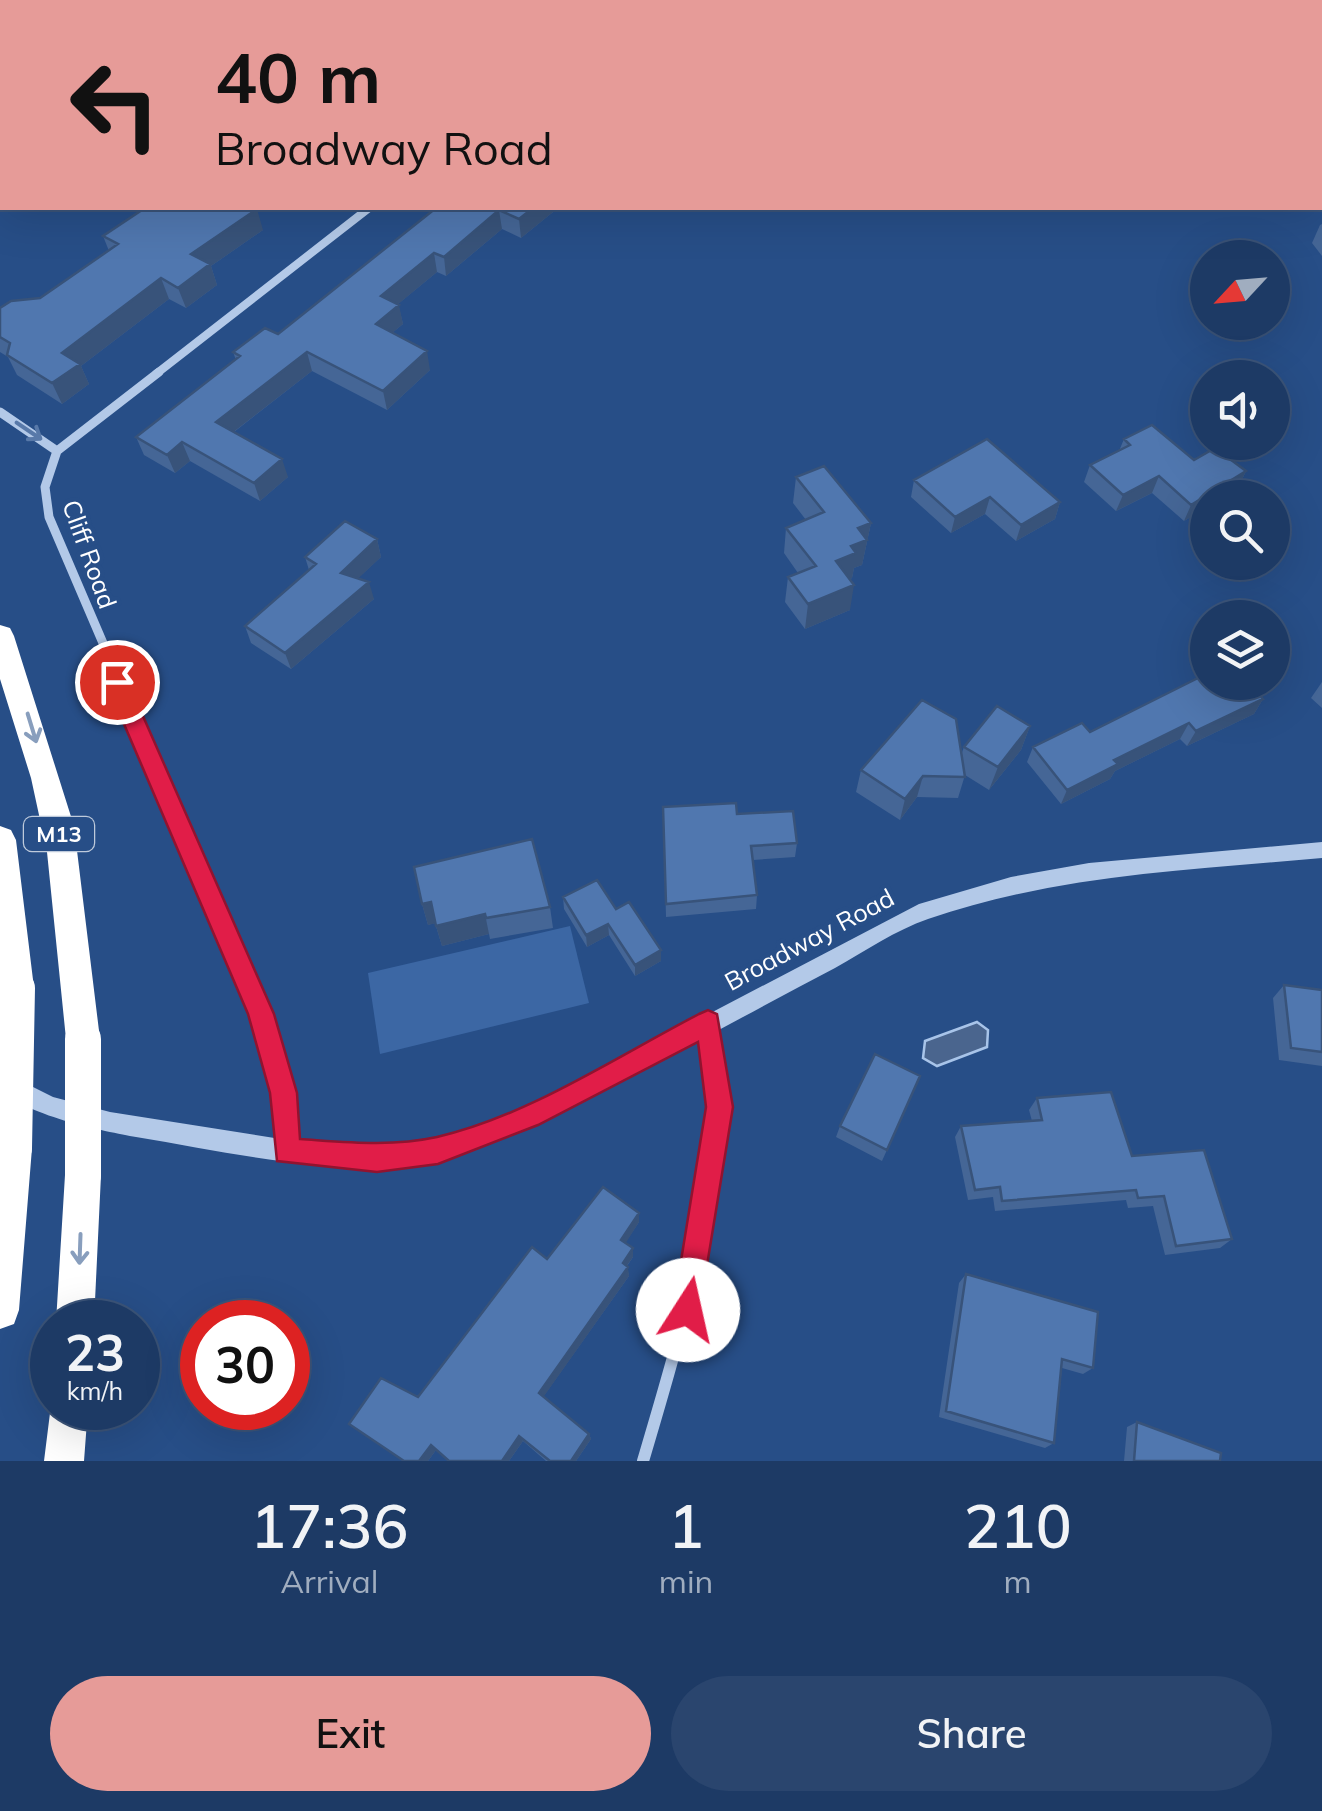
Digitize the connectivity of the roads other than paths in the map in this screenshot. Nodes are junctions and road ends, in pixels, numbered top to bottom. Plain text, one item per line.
1 (365, 210) edge
2 (0, 412) edge
3 (57, 451) junction
4 (0, 636) edge
5 (0, 840) edge
6 (1322, 850) edge
7 (5, 894) edge
8 (708, 1023) junction
9 (0, 1081) edge
10 (287, 1151) junction
11 (76, 1300) edge
12 (0, 1310) edge
13 (66, 1430) edge
14 (64, 1461) edge
15 (643, 1461) edge

1 - 3 street
2 -> 3 street
3 - 10 street, Cliff Road
4 -> 11 highway, M13, bridge
5 - 7 highway, M13
6 - 8 street, Broadway Road
7 - 12 highway, M13, bridge
8 - 10 street, Broadway Road
8 - 15 street
9 - 10 street, Broadway Road
13 - 14 highway

